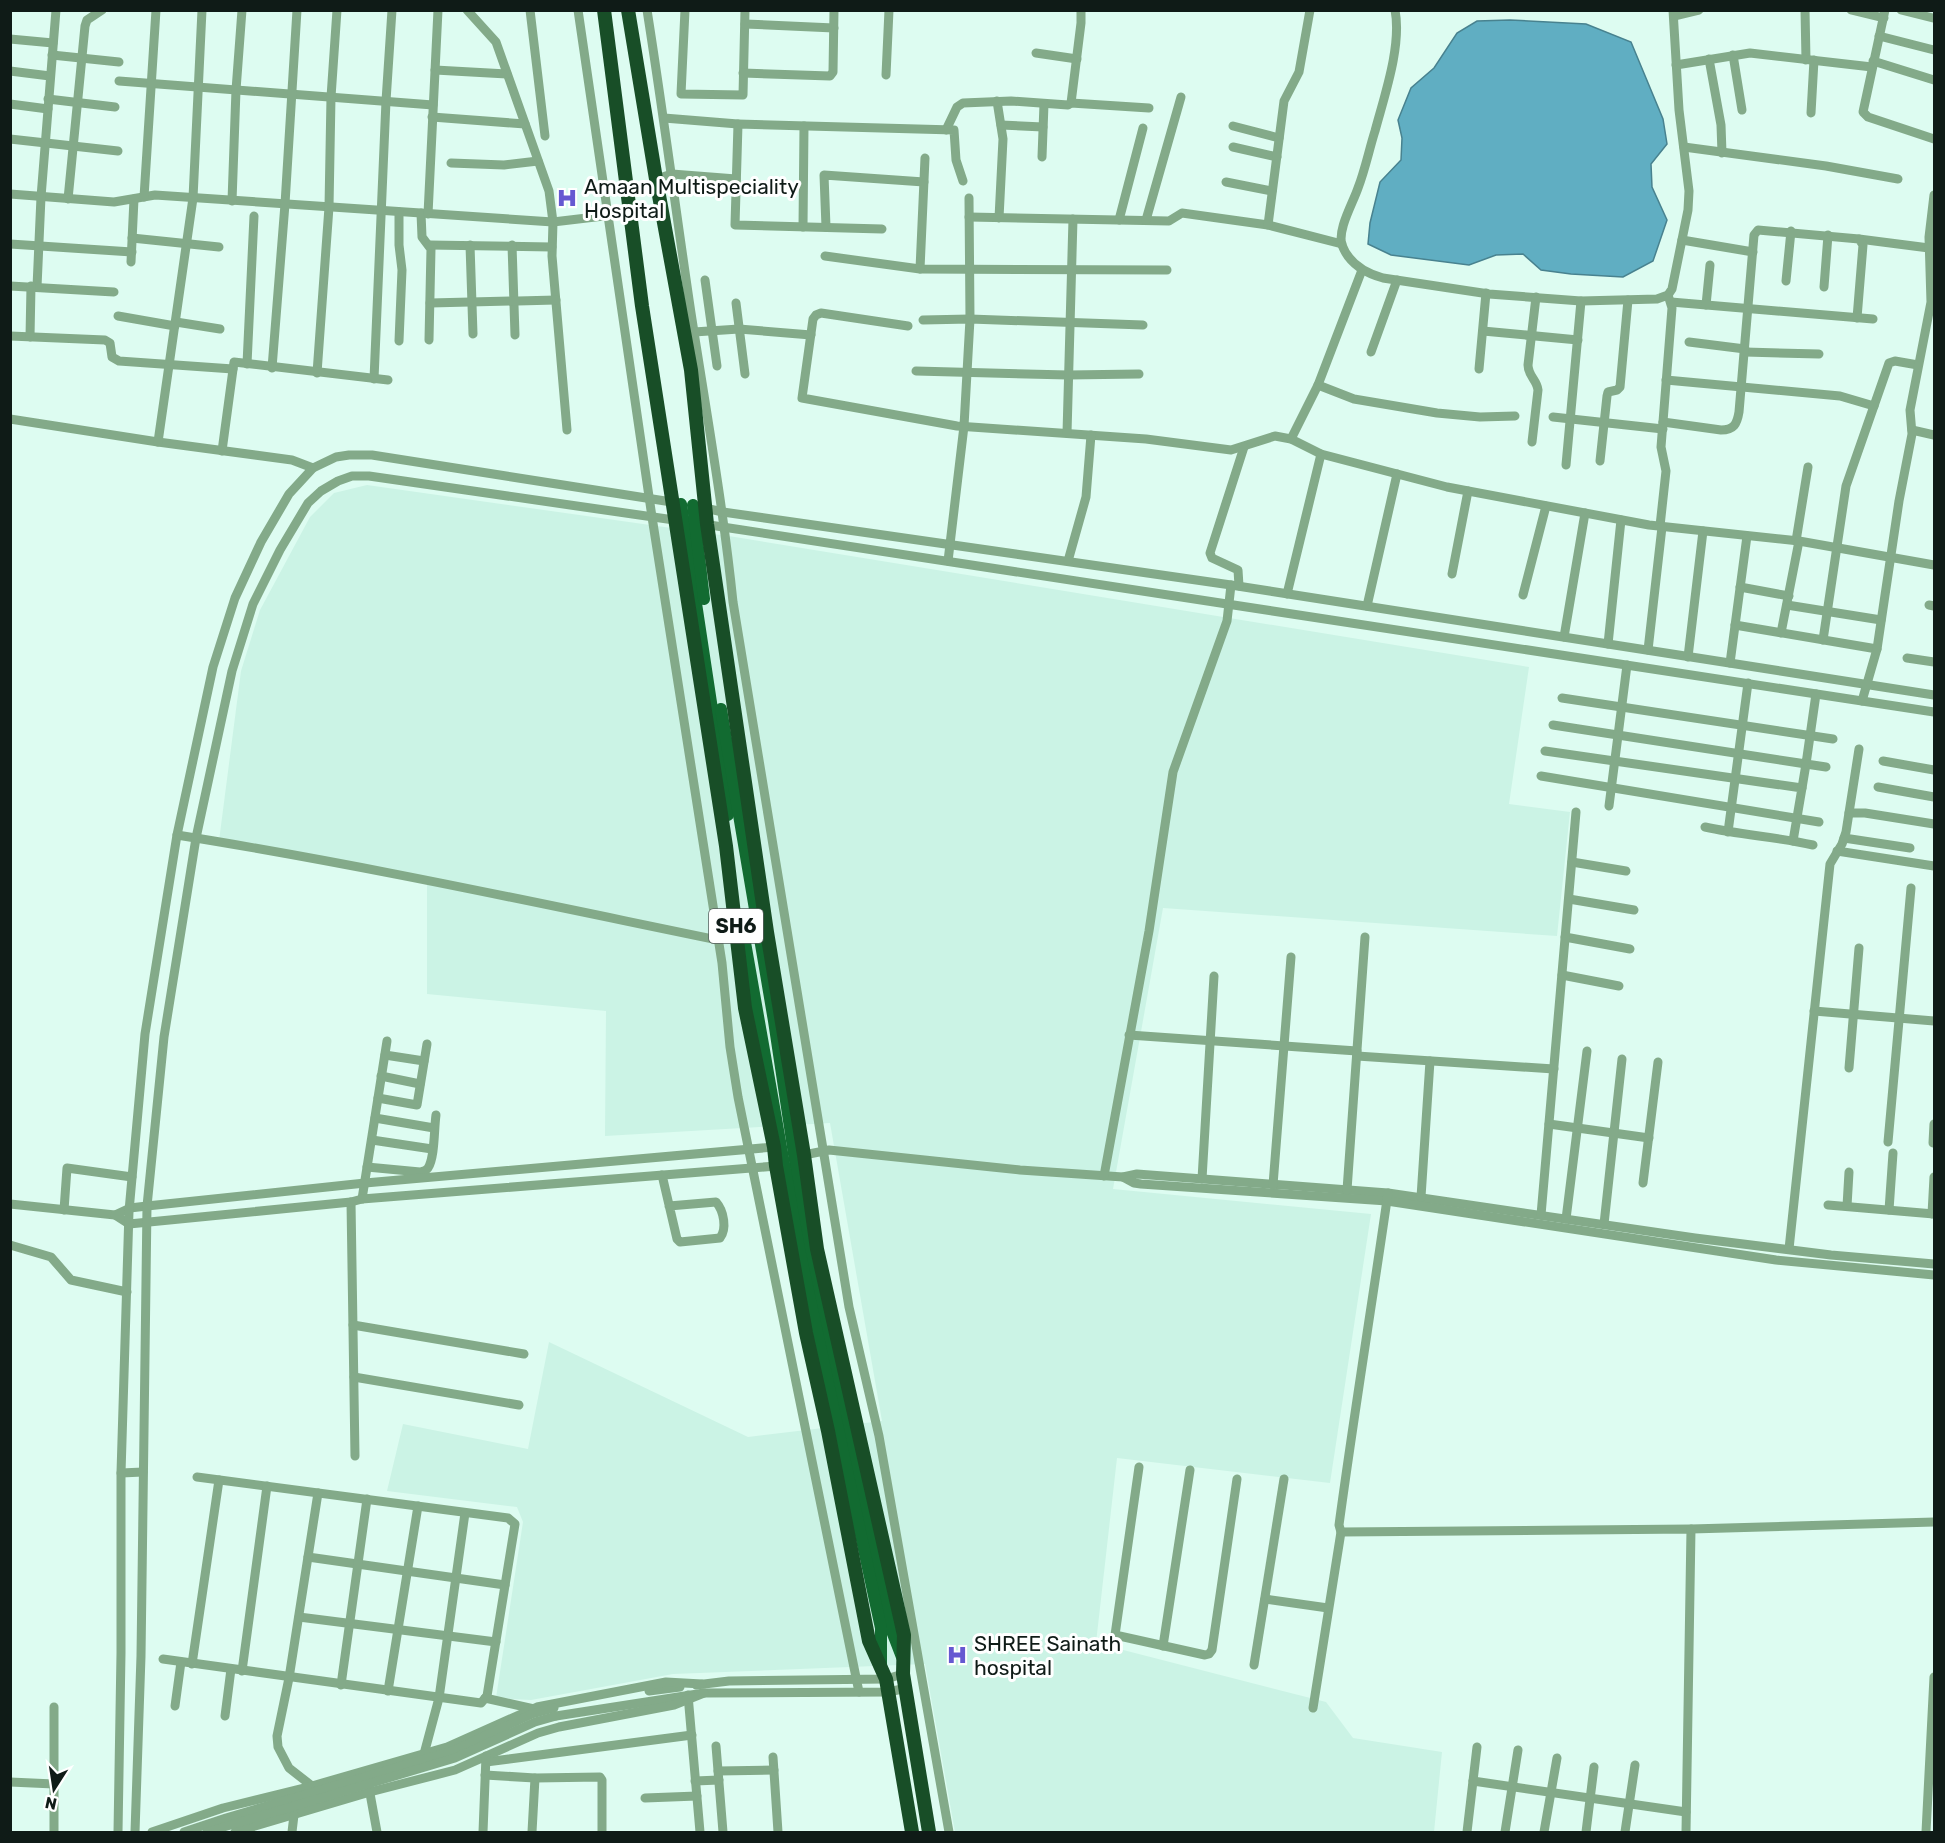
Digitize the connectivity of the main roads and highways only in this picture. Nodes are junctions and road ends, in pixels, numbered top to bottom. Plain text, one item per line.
1 (604, 10) edge
2 (628, 10) edge
3 (688, 505) junction
4 (690, 522) junction
5 (903, 1659) junction
6 (885, 1679) junction
7 (912, 1833) edge
8 (929, 1833) edge

1 - 3 highway, SH6
2 - 3 highway
3 - 4 highway, SH6
3 - 4 highway
4 - 5 main road
4 - 5 highway
4 - 6 main road
4 - 6 highway, SH6
5 - 8 highway
6 - 7 highway, SH6

